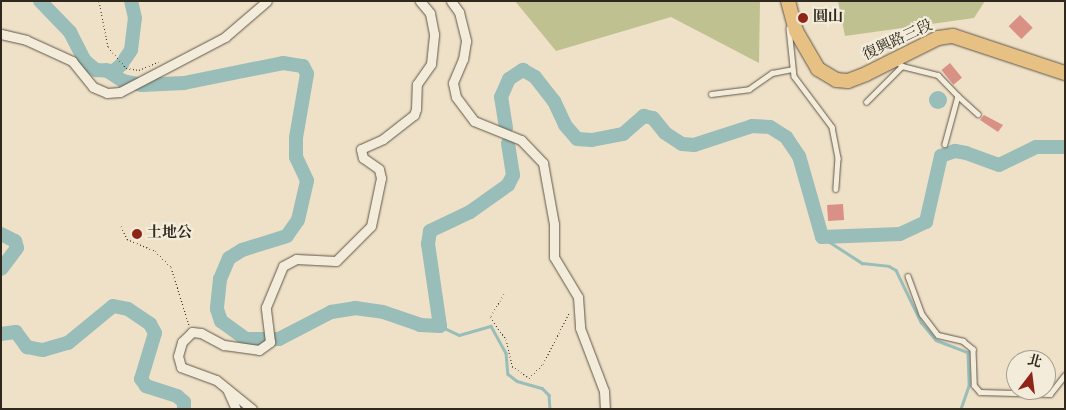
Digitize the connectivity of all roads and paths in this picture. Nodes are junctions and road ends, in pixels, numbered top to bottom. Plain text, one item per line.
1 (99, 1) edge
2 (267, 1) edge
3 (420, 1) edge
4 (451, 1) edge
5 (788, 1) edge
6 (792, 19) junction
7 (1, 34) edge
8 (898, 63) junction
9 (170, 65) junction
10 (792, 69) junction
11 (1065, 73) edge
12 (711, 94) dead end
13 (958, 96) junction
14 (866, 102) dead end
15 (978, 114) dead end
16 (945, 144) dead end
17 (836, 189) dead end
18 (121, 226) dead end
19 (908, 276) dead end
20 (504, 294) dead end
21 (578, 297) junction
22 (192, 332) junction
23 (1065, 375) edge
24 (226, 386) junction
25 (236, 409) edge
26 (252, 409) edge
27 (606, 409) edge

1 - 9 path
2 - 9 street
3 - 22 street
4 - 21 street
5 - 6 main road, 復興路三段
6 - 8 main road, 復興路三段
6 - 10 lane
7 - 9 street
8 - 11 main road, 復興路三段
8 - 13 lane
8 - 14 lane
10 - 12 lane
10 - 17 lane
13 - 15 lane
13 - 16 lane
18 - 22 path
19 - 23 lane
20 - 21 path
21 - 27 street
22 - 24 street
24 - 25 street
24 - 26 street

